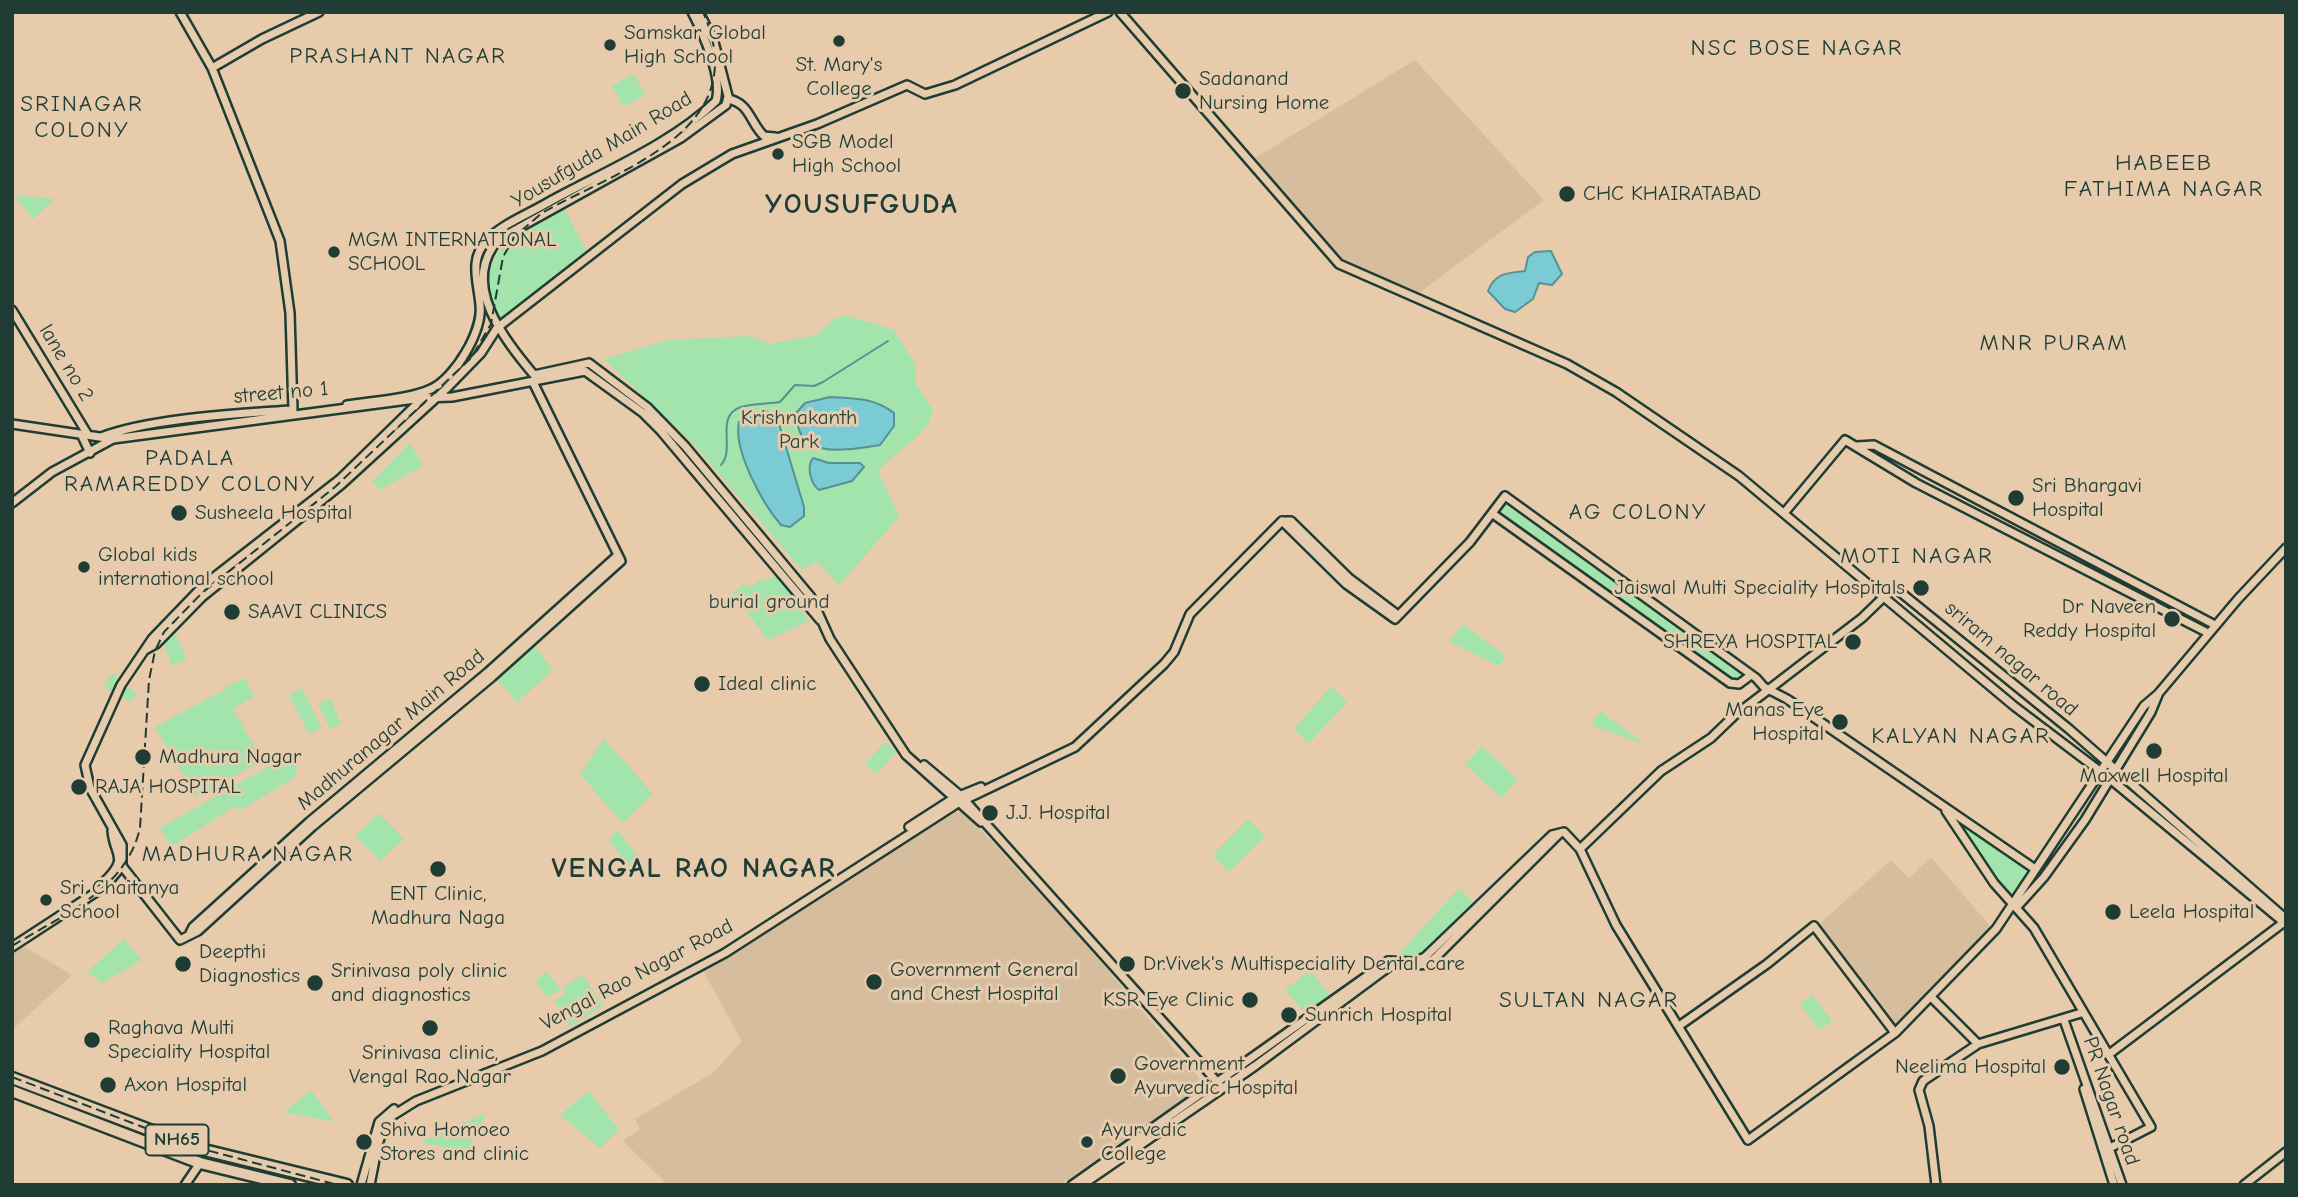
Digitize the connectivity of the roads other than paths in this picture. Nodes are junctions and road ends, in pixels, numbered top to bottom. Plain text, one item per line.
1 (180, 12) edge
2 (318, 12) edge
3 (692, 12) edge
4 (699, 12) edge
5 (1108, 12) edge
6 (1120, 12) edge
7 (212, 68) junction
8 (899, 88) junction
9 (728, 99) junction
10 (507, 230) junction
11 (484, 305) junction
12 (12, 310) edge
13 (497, 328) junction
14 (586, 367) junction
15 (533, 382) junction
16 (433, 388) junction
17 (437, 397) junction
18 (423, 398) junction
19 (338, 409) junction
20 (293, 410) junction
21 (12, 424) edge
22 (85, 435) junction
23 (112, 436) junction
24 (1857, 446) junction
25 (90, 453) junction
26 (12, 503) edge
27 (1786, 512) junction
28 (1493, 514) junction
29 (2286, 548) edge
30 (1884, 597) junction
31 (2215, 625) junction
32 (2208, 633) junction
33 (145, 650) junction
34 (1753, 677) junction
35 (1768, 686) junction
36 (2158, 694) junction
37 (2108, 763) junction
38 (2115, 769) junction
39 (2102, 772) junction
40 (2109, 778) junction
41 (959, 799) junction
42 (1944, 808) junction
43 (112, 831) junction
44 (1580, 849) junction
45 (122, 866) junction
46 (2035, 869) junction
47 (2010, 906) junction
48 (2018, 908) junction
49 (2285, 922) edge
50 (12, 941) edge
51 (12, 947) edge
52 (1931, 997) junction
53 (2081, 1013) junction
54 (2064, 1020) junction
55 (1679, 1026) junction
56 (580, 1027) junction
57 (1895, 1033) junction
58 (1978, 1044) junction
59 (2108, 1055) junction
60 (12, 1078) edge
61 (1220, 1085) junction
62 (12, 1091) edge
63 (2106, 1150) junction
64 (2286, 1152) edge
65 (200, 1163) junction
66 (185, 1185) edge
67 (290, 1185) edge
68 (347, 1185) edge
69 (360, 1185) edge
70 (370, 1185) edge
71 (1073, 1185) edge
72 (1082, 1185) edge
73 (1936, 1185) edge
74 (2114, 1185) edge
75 (2122, 1185) edge
76 (2244, 1185) edge

1 - 7 main road
2 - 7 main road
3 - 10 main road, Yousufguda Main Road
4 - 9 main road
5 - 8 main road
6 - 27 main road, sriram nagar road
7 - 20 main road
8 - 9 main road
8 - 13 main road
9 - 10 main road, Yousufguda Main Road
10 - 11 main road, Yousufguda Main Road
11 - 13 main road
11 - 16 main road
12 - 22 main road, lane no 2
13 - 14 main road
13 - 17 main road
14 - 15 main road, street no 1
14 - 41 main road
15 - 17 main road, street no 1
15 - 45 main road, Madhuranagar Main Road
16 - 18 main road
16 - 19 main road, street no 1
17 - 18 main road, street no 1
17 - 33 main road
18 - 19 main road, street no 1
18 - 33 main road
19 - 20 main road, street no 1
19 - 23 main road, street no 1
20 - 23 main road, street no 1
21 - 22 main road, street no 1
22 - 23 main road, street no 1
22 - 25 main road, lane no 2
23 - 25 main road
24 - 27 main road
24 - 31 main road
24 - 32 main road
25 - 26 main road
27 - 30 main road, sriram nagar road
28 - 34 main road
28 - 34 main road
28 - 41 main road, Vengal Rao Nagar Road
29 - 31 main road
30 - 35 main road
30 - 37 main road, sriram nagar road
30 - 39 main road, sriram nagar road
31 - 32 main road
32 - 36 main road
33 - 43 main road
34 - 35 main road
35 - 42 main road
35 - 44 main road
36 - 37 main road
36 - 38 main road
37 - 38 main road, sriram nagar road
37 - 39 main road
38 - 40 main road
38 - 49 main road, sriram nagar road
39 - 40 main road, sriram nagar road
39 - 46 main road
40 - 48 main road
40 - 49 main road, sriram nagar road
41 - 56 main road, Vengal Rao Nagar Road
41 - 61 main road
42 - 46 main road
42 - 47 main road
43 - 45 main road
43 - 50 main road
44 - 55 main road
44 - 61 main road
45 - 51 main road
46 - 47 main road
47 - 48 main road
47 - 52 main road
48 - 53 main road
49 - 59 main road
52 - 57 main road
52 - 58 main road
53 - 54 main road
53 - 59 main road
54 - 58 main road
54 - 63 main road, PR Nagar road
55 - 57 main road
55 - 57 main road
56 - 69 main road, Vengal Rao Nagar Road
56 - 70 main road, Vengal Rao Nagar Road
58 - 73 main road
59 - 63 main road
60 - 68 highway, NH65
61 - 71 main road
61 - 72 main road
62 - 65 highway, NH65
63 - 74 main road, PR Nagar road
63 - 75 main road, PR Nagar road
64 - 76 main road
65 - 66 main road
65 - 67 highway, NH65

